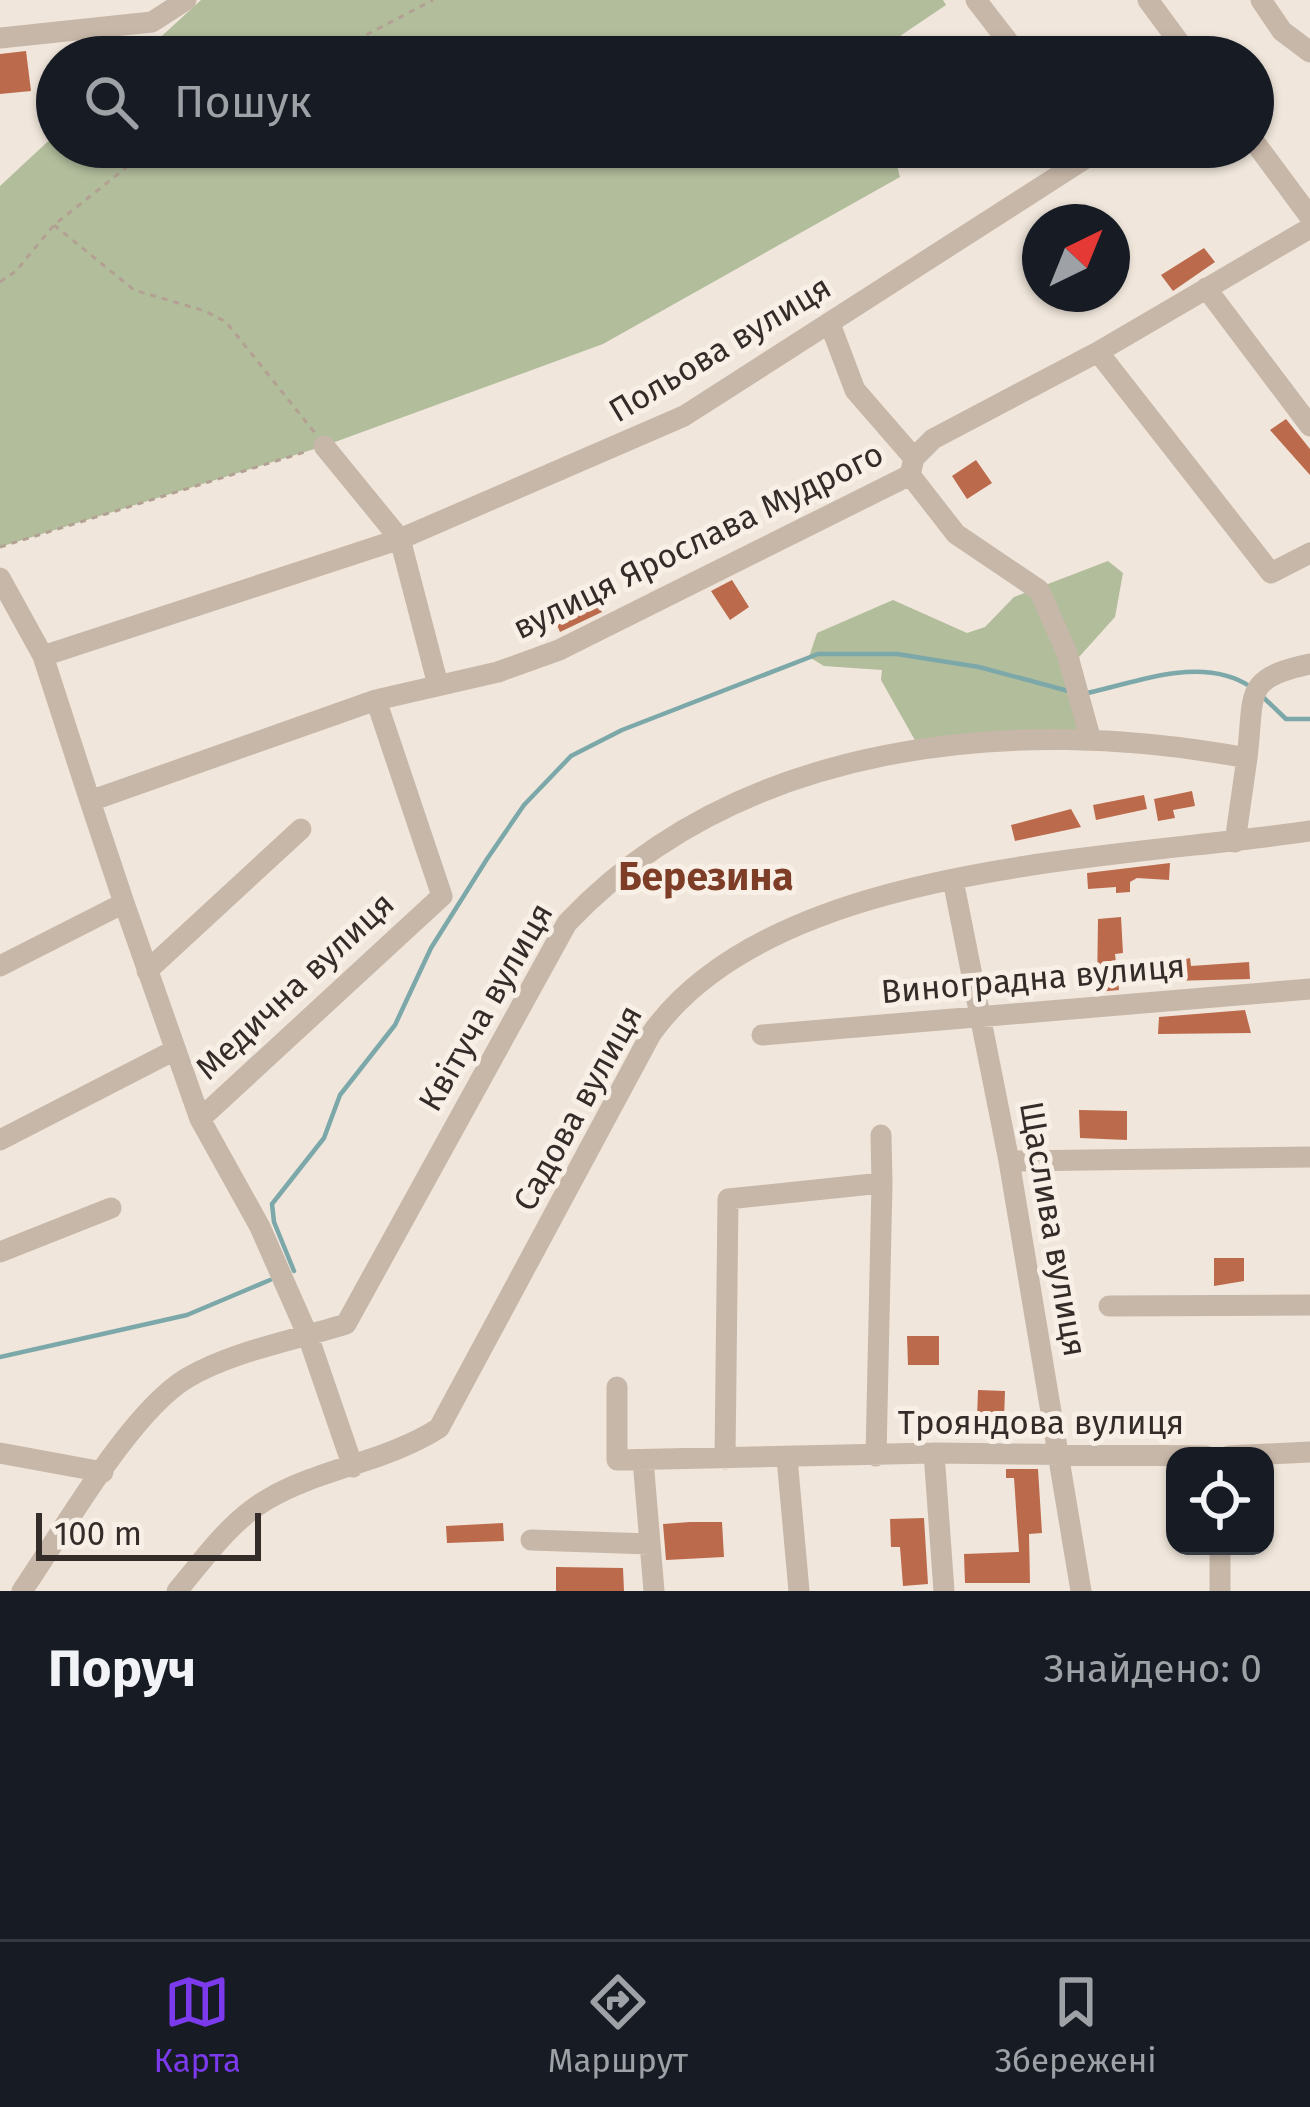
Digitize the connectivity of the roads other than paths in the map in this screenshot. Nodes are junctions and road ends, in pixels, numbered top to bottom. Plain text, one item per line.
1 (186, 0) edge
2 (976, 0) edge
3 (1148, 0) edge
4 (1261, 0) edge
5 (1004, 36) edge
6 (1175, 36) edge
7 (0, 38) edge
8 (1310, 52) edge
9 (1071, 168) edge
10 (1274, 168) edge
11 (1310, 217) edge
12 (1310, 228) edge
13 (1206, 288) junction
14 (830, 324) junction
15 (1098, 352) junction
16 (1310, 426) edge
17 (324, 446) road end
18 (912, 467) junction
19 (400, 539) junction
20 (1310, 553) edge
21 (0, 578) edge
22 (43, 656) junction
23 (1310, 664) edge
24 (438, 686) junction
25 (376, 700) junction
26 (1090, 737) junction
27 (1247, 758) junction
28 (90, 801) junction
29 (301, 830) dead end
30 (1310, 831) edge
31 (1235, 842) junction
32 (953, 880) junction
33 (124, 903) junction
34 (0, 966) edge
35 (147, 970) junction
36 (1310, 989) edge
37 (981, 1016) junction
38 (762, 1035) dead end
39 (173, 1052) junction
40 (200, 1119) junction
41 (881, 1135) dead end
42 (0, 1140) edge
43 (1310, 1157) edge
44 (1009, 1161) junction
45 (882, 1183) junction
46 (111, 1208) dead end
47 (0, 1252) edge
48 (1310, 1305) edge
49 (1108, 1306) dead end
50 (308, 1336) junction
51 (617, 1387) dead end
52 (1310, 1452) edge
53 (0, 1453) edge
54 (1060, 1453) junction
55 (934, 1454) junction
56 (1274, 1454) edge
57 (1166, 1455) edge
58 (876, 1456) junction
59 (787, 1457) junction
60 (725, 1459) junction
61 (643, 1460) junction
62 (353, 1467) junction
63 (103, 1472) junction
64 (531, 1540) dead end
65 (650, 1544) junction
66 (1220, 1555) edge
67 (22, 1591) edge
68 (177, 1591) edge
69 (655, 1591) edge
70 (799, 1591) edge
71 (944, 1591) edge
72 (1081, 1591) edge
73 (1220, 1591) edge

1 - 7 street
2 - 5 street
3 - 6 street
4 - 8 street
9 - 14 street, Польова вулиця
10 - 11 street
12 - 13 street, вулиця Ярослава Мудрого
13 - 15 street, вулиця Ярослава Мудрого
13 - 16 street
14 - 18 street
14 - 19 street, Польова вулиця
15 - 18 street, вулиця Ярослава Мудрого
15 - 20 street
17 - 19 street
18 - 24 street, вулиця Ярослава Мудрого
18 - 26 street
19 - 22 street, Польова вулиця
19 - 24 street
21 - 22 street
22 - 28 street
23 - 27 street
24 - 25 street, вулиця Ярослава Мудрого
25 - 28 street, вулиця Ярослава Мудрого
25 - 40 street, Медична вулиця
26 - 27 street, Квітуча вулиця
26 - 50 street, Квітуча вулиця
27 - 31 street
28 - 33 street
29 - 35 street
30 - 31 street, Садова вулиця
31 - 32 street, Садова вулиця
32 - 37 street, Щаслива вулиця
32 - 62 street, Садова вулиця
33 - 34 street
33 - 35 street, Медична вулиця
35 - 39 street, Медична вулиця
36 - 37 street, Виноградна вулиця
37 - 38 street, Виноградна вулиця
37 - 44 street, Щаслива вулиця
39 - 40 street, Медична вулиця
39 - 42 street, Медична вулиця
40 - 50 street, Медична вулиця
41 - 45 street, Трояндова вулиця
43 - 44 street
44 - 54 street, Щаслива вулиця
45 - 58 street, Трояндова вулиця
45 - 60 street
46 - 47 street
48 - 49 street
50 - 62 street, Медична вулиця
50 - 63 street, Квітуча вулиця
51 - 61 street
52 - 56 street, Трояндова вулиця
53 - 63 street
54 - 55 street, Трояндова вулиця
54 - 57 street, Трояндова вулиця
54 - 72 street, Щаслива вулиця
55 - 58 street, Трояндова вулиця
55 - 71 street
58 - 59 street, Трояндова вулиця
59 - 60 street, Трояндова вулиця
59 - 70 street
60 - 61 street, Трояндова вулиця
61 - 65 street
62 - 68 street, Садова вулиця
63 - 67 street, Квітуча вулиця
64 - 65 street
65 - 69 street
66 - 73 street

